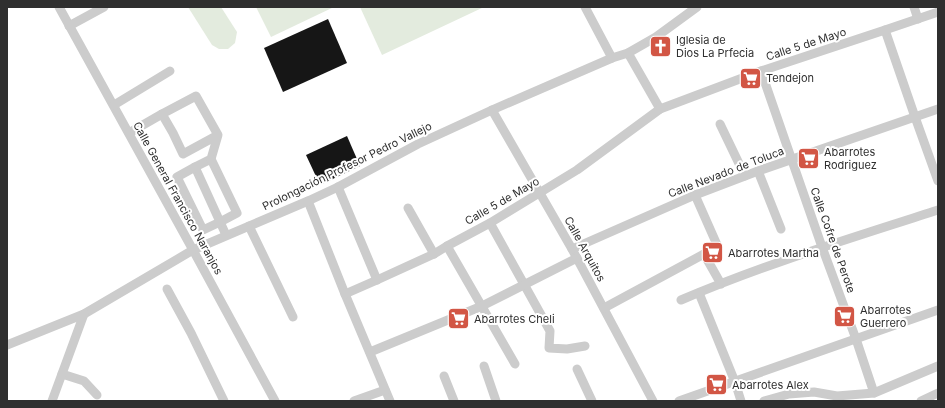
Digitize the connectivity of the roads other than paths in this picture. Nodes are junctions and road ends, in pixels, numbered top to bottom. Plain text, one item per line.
1 (59, 7) edge
2 (104, 7) edge
3 (585, 7) edge
4 (697, 7) edge
5 (914, 7) edge
6 (938, 12) edge
7 (918, 19) junction
8 (69, 26) junction
9 (885, 30) junction
10 (628, 53) junction
11 (612, 58) junction
12 (170, 71) dead end
13 (761, 71) junction
14 (114, 105) junction
15 (660, 109) junction
16 (938, 109) edge
17 (492, 110) junction
18 (162, 114) junction
19 (915, 118) junction
20 (720, 124) dead end
21 (129, 133) junction
22 (218, 135) junction
23 (211, 159) junction
24 (791, 159) junction
25 (195, 167) junction
26 (758, 171) junction
27 (745, 176) junction
28 (938, 181) edge
29 (338, 187) junction
30 (540, 193) junction
31 (695, 195) junction
32 (308, 200) junction
33 (408, 208) dead end
34 (938, 210) edge
35 (220, 222) junction
36 (490, 223) junction
37 (249, 226) junction
38 (780, 229) dead end
39 (226, 235) junction
40 (447, 246) junction
41 (822, 247) junction
42 (193, 250) junction
43 (572, 250) junction
44 (434, 254) junction
45 (704, 254) junction
46 (577, 258) junction
47 (377, 280) junction
48 (721, 284) junction
49 (524, 286) junction
50 (167, 290) dead end
51 (699, 293) junction
52 (345, 294) junction
53 (681, 300) dead end
54 (482, 306) junction
55 (604, 308) junction
56 (938, 310) edge
57 (84, 314) junction
58 (293, 317) dead end
59 (856, 339) junction
60 (7, 345) edge
61 (585, 346) dead end
62 (370, 352) junction
63 (515, 364) dead end
64 (484, 366) dead end
65 (938, 366) edge
66 (577, 369) dead end
67 (62, 374) junction
68 (444, 376) dead end
69 (735, 382) junction
70 (385, 390) junction
71 (874, 393) junction
72 (938, 393) edge
73 (98, 395) dead end
74 (52, 401) edge
75 (224, 401) edge
76 (275, 401) edge
77 (354, 401) edge
78 (390, 401) edge
79 (454, 401) edge
80 (496, 401) edge
81 (592, 401) edge
82 (653, 401) edge
83 (679, 401) edge
84 (741, 401) edge
85 (764, 401) edge
86 (921, 401) edge

1 - 8 street, Calle General Francisco Naranjos
2 - 8 street
3 - 11 street
4 - 10 street, Prolongación Profesor Pedro Vallejo
5 - 7 street
6 - 7 street, Calle 5 de Mayo
7 - 9 street, Calle 5 de Mayo
8 - 14 street, Calle General Francisco Naranjos
9 - 13 street, Calle 5 de Mayo
9 - 19 street
10 - 11 street, Prolongación Profesor Pedro Vallejo
10 - 15 street
11 - 17 street, Prolongación Profesor Pedro Vallejo
12 - 14 street
13 - 15 street, Calle 5 de Mayo
13 - 24 street, Calle Cofre de Perote
14 - 21 street, Calle General Francisco Naranjos
15 - 30 street, Calle 5 de Mayo
16 - 19 street, Calle Nevado de Toluca
17 - 29 street, Prolongación Profesor Pedro Vallejo
17 - 30 street, Calle Arquitos
18 - 21 street
18 - 22 street
18 - 22 street
19 - 24 street, Calle Nevado de Toluca
19 - 28 street
20 - 27 street
21 - 42 street, Calle General Francisco Naranjos
22 - 23 street
23 - 25 street
23 - 35 street
24 - 26 street, Calle Nevado de Toluca
24 - 41 street, Calle Cofre de Perote
25 - 35 street
25 - 35 street
26 - 27 street, Calle Nevado de Toluca
26 - 38 street
27 - 31 street, Calle Nevado de Toluca
29 - 32 street, Prolongación Profesor Pedro Vallejo
29 - 47 street
30 - 36 street, Calle 5 de Mayo
30 - 43 street, Calle Arquitos
31 - 43 street, Calle Nevado de Toluca
31 - 45 street
32 - 37 street, Prolongación Profesor Pedro Vallejo
32 - 52 street
33 - 44 street
34 - 41 street
35 - 39 street
36 - 40 street, Calle 5 de Mayo
36 - 49 street
37 - 39 street, Prolongación Profesor Pedro Vallejo
37 - 58 street
39 - 42 street, Prolongación Profesor Pedro Vallejo
40 - 44 street, Calle 5 de Mayo
40 - 54 street
41 - 48 street
41 - 59 street, Calle Cofre de Perote
42 - 57 street, Prolongación Profesor Pedro Vallejo
42 - 76 street, Calle General Francisco Naranjos
43 - 46 street, Calle Arquitos
44 - 47 street, Calle 5 de Mayo
45 - 48 street
45 - 55 street
46 - 49 street
46 - 55 street, Calle Arquitos
47 - 52 street, Calle 5 de Mayo
48 - 51 street
49 - 54 street
49 - 61 street
50 - 75 street
51 - 53 street
51 - 69 street
52 - 62 street
54 - 62 street
54 - 63 street
55 - 82 street, Calle Arquitos
56 - 59 street
57 - 60 street, Prolongación Profesor Pedro Vallejo
57 - 67 street
59 - 69 street
59 - 71 street, Calle Cofre de Perote
62 - 70 street
64 - 80 street
65 - 71 street
66 - 81 street
67 - 73 street
67 - 74 street
68 - 79 street
69 - 83 street
69 - 84 street
70 - 77 street
70 - 78 street
71 - 85 street
72 - 86 street

